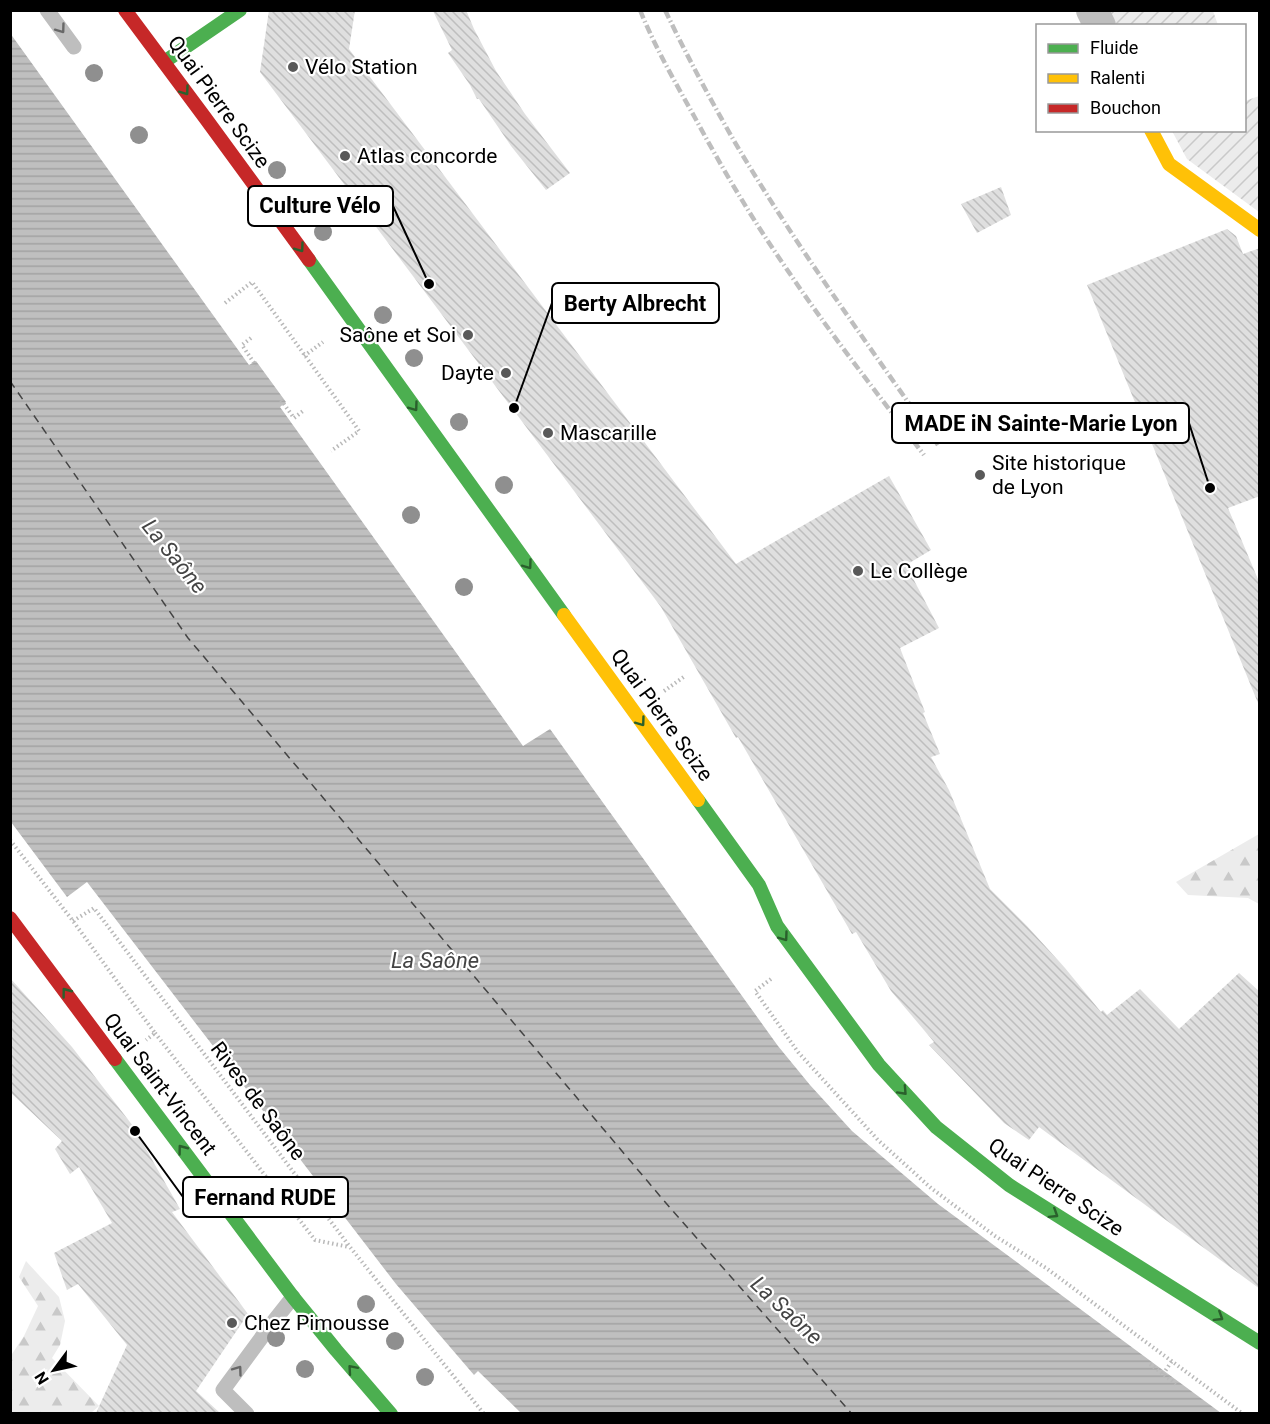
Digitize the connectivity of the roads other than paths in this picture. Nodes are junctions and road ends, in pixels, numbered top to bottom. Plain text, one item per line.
1 (47, 10) edge
2 (124, 10) edge
3 (240, 10) edge
4 (1092, 10) edge
5 (1099, 24) edge
6 (74, 47) dead end
7 (164, 62) junction
8 (1151, 132) edge
9 (1260, 230) edge
10 (10, 918) edge
11 (294, 1297) junction
12 (1260, 1342) edge
13 (247, 1413) edge
14 (391, 1413) edge

1 -> 6 lane
2 - 7 main road, Quai Pierre Scize
3 - 7 main road
4 - 5 street
7 -> 12 main road, Quai Pierre Scize
8 - 9 main road
11 -> 10 main road, Quai Saint-Vincent
13 -> 11 lane
14 -> 11 main road, Quai Saint-Vincent

